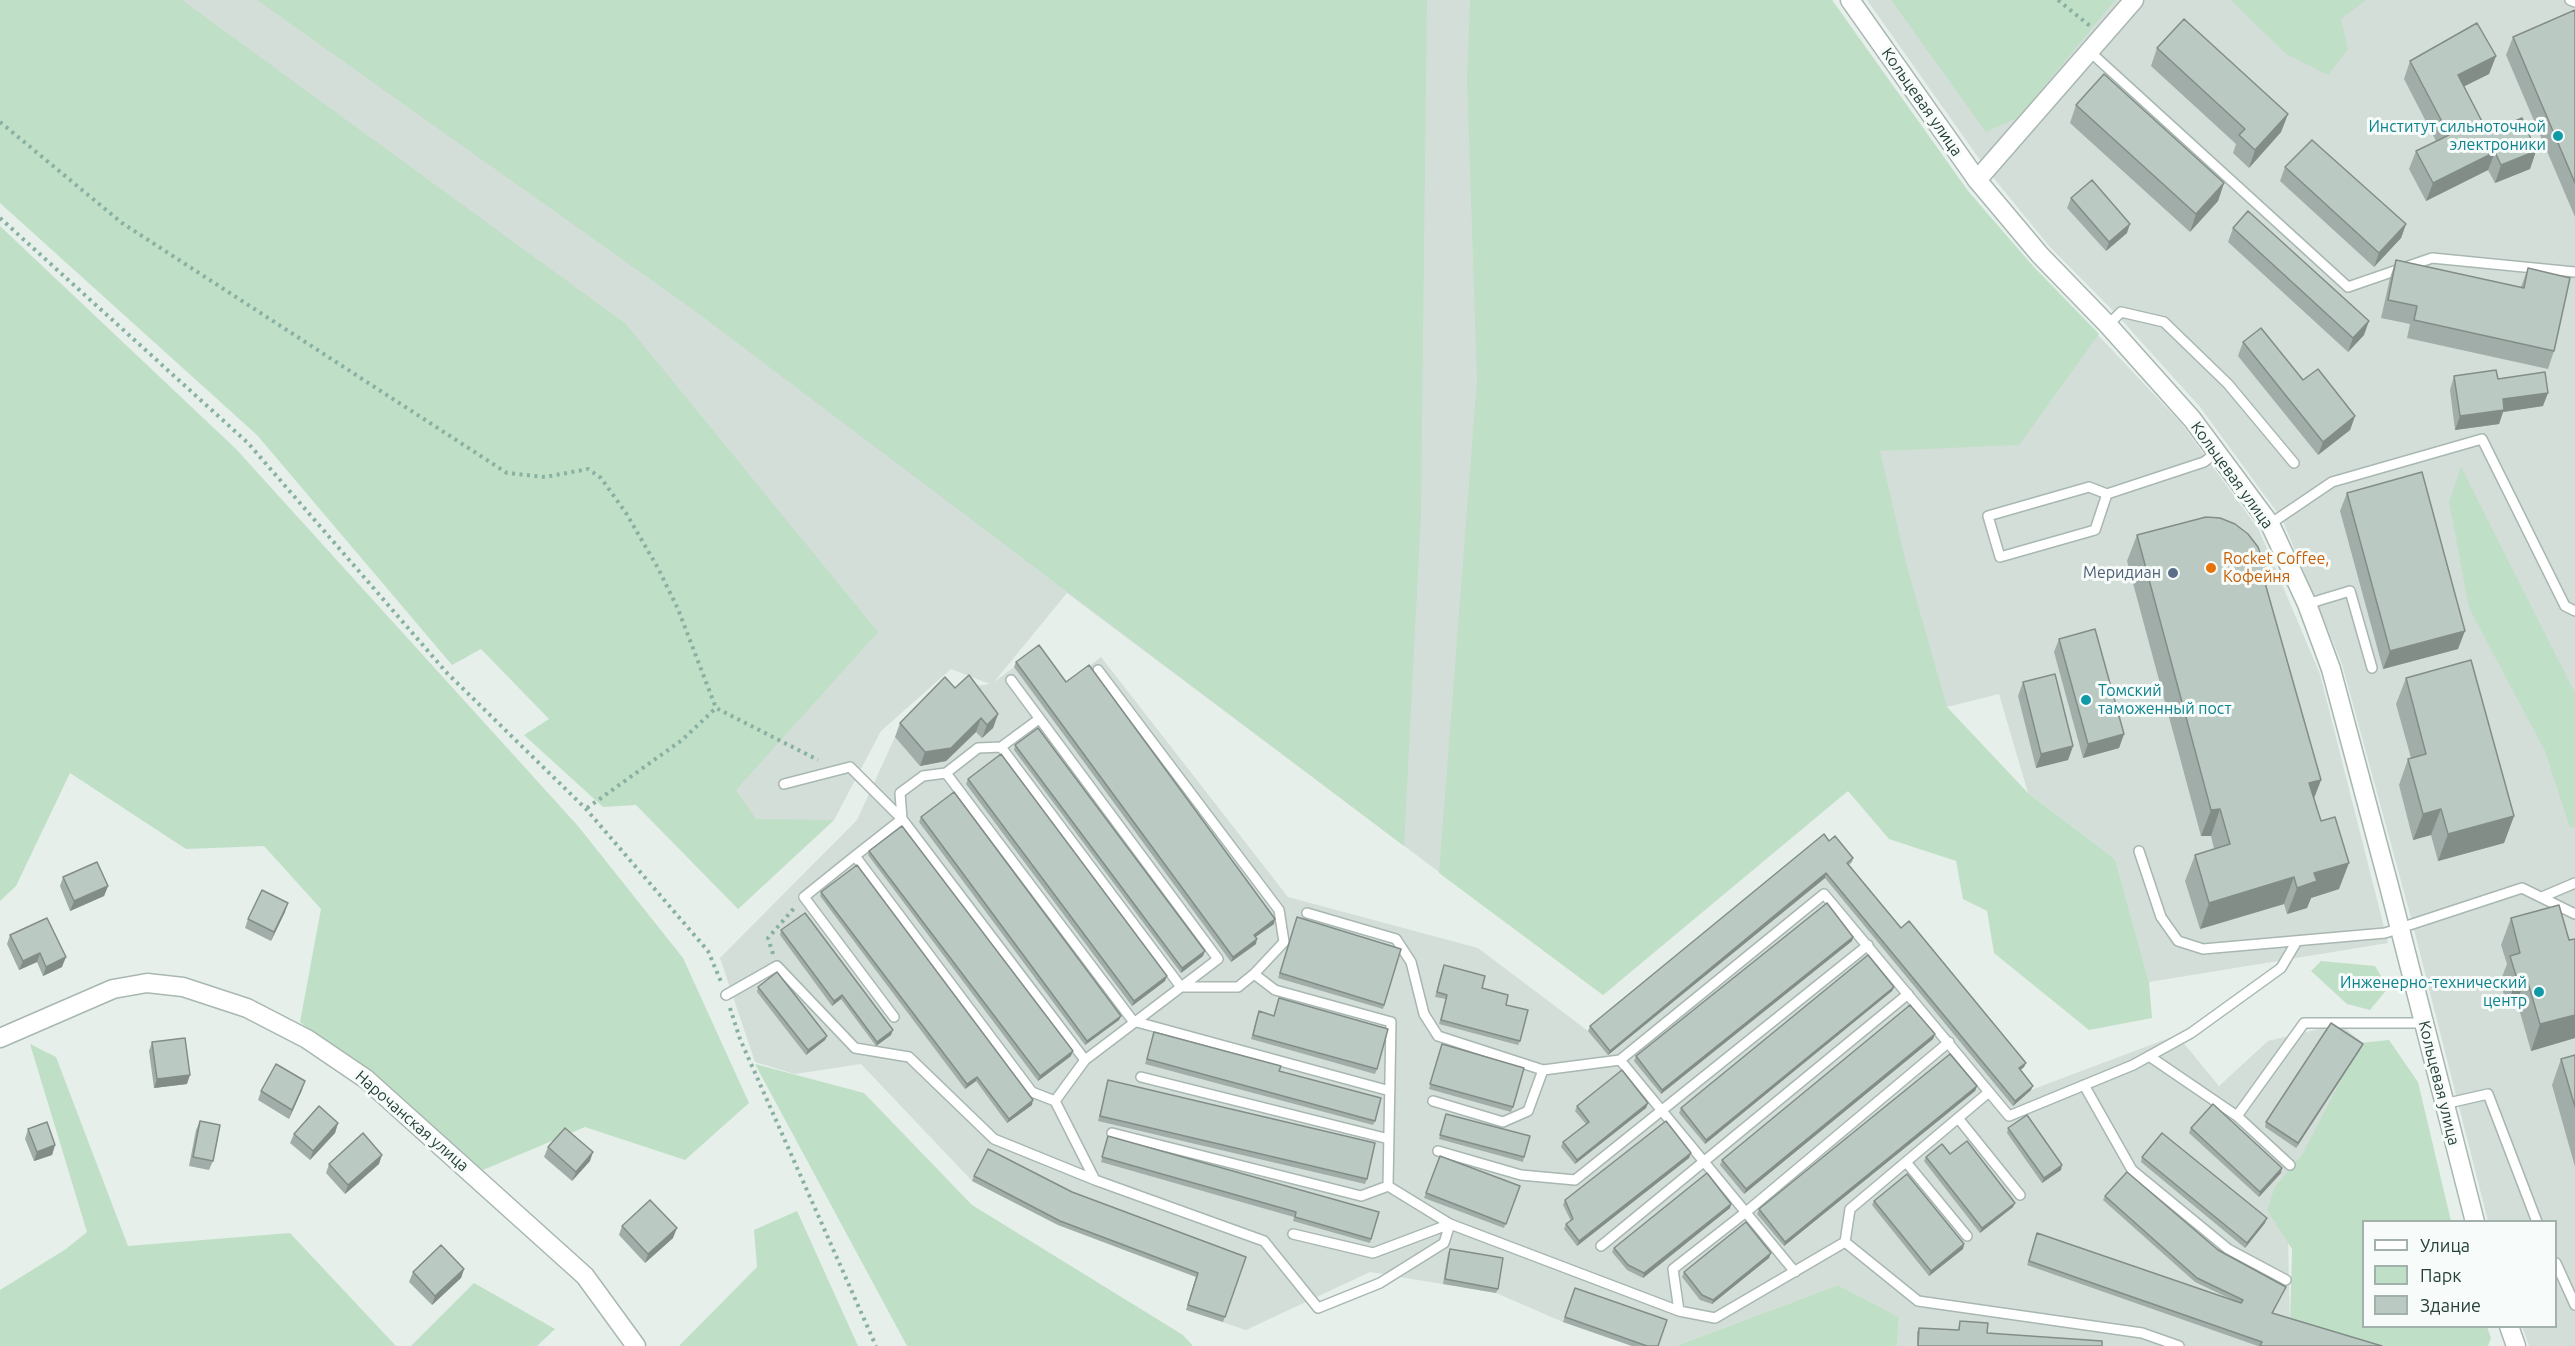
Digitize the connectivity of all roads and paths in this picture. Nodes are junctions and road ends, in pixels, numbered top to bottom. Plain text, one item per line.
1 (1850, 0) edge
2 (2058, 0) edge
3 (2134, 0) edge
4 (2570, 0) edge
5 (2575, 2) edge
6 (2101, 36) junction
7 (2088, 50) junction
8 (0, 122) edge
9 (1977, 180) junction
10 (0, 218) edge
11 (2575, 272) edge
12 (2108, 325) junction
13 (2217, 452) junction
14 (2294, 463) dead end
15 (2107, 494) junction
16 (2270, 524) junction
17 (2307, 604) junction
18 (2575, 611) edge
19 (2372, 668) dead end
20 (1098, 670) dead end
21 (1011, 680) dead end
22 (716, 708) junction
23 (1040, 719) junction
24 (1000, 747) junction
25 (837, 770) junction
26 (946, 773) junction
27 (784, 783) dead end
28 (586, 809) junction
29 (902, 819) junction
30 (2139, 850) dead end
31 (855, 856) junction
32 (2575, 883) edge
33 (804, 897) junction
34 (2542, 897) junction
35 (1307, 913) dead end
36 (2575, 914) edge
37 (2400, 928) junction
38 (2297, 941) junction
39 (1868, 945) junction
40 (777, 966) junction
41 (1254, 974) junction
42 (1181, 987) junction
43 (1908, 994) junction
44 (726, 995) junction
45 (894, 1017) dead end
46 (1133, 1021) junction
47 (2424, 1023) junction
48 (0, 1038) edge
49 (1949, 1042) junction
50 (2149, 1056) junction
51 (1085, 1060) junction
52 (1620, 1060) junction
53 (1543, 1070) junction
54 (1141, 1077) dead end
55 (2084, 1085) junction
56 (1390, 1091) junction
57 (1989, 1092) junction
58 (1055, 1101) junction
59 (1433, 1101) dead end
60 (2444, 1104) junction
61 (1663, 1111) junction
62 (2237, 1116) junction
63 (1958, 1118) junction
64 (1112, 1133) dead end
65 (1389, 1139) junction
66 (1438, 1151) dead end
67 (1704, 1162) junction
68 (1906, 1162) junction
69 (2290, 1165) dead end
70 (1095, 1180) junction
71 (1388, 1186) junction
72 (2020, 1195) dead end
73 (1746, 1212) junction
74 (2475, 1220) edge
75 (2537, 1220) edge
76 (1450, 1224) junction
77 (1293, 1234) dead end
78 (1967, 1236) dead end
79 (1845, 1242) junction
80 (1600, 1246) dead end
81 (2557, 1265) edge
82 (1795, 1272) junction
83 (2286, 1281) dead end
84 (2575, 1305) edge
85 (1679, 1311) junction
86 (2510, 1328) edge
87 (636, 1346) edge
88 (876, 1346) edge
89 (2179, 1346) edge
90 (2516, 1346) edge

1 - 9 street, Кольцевая улица
2 - 6 path
3 - 6 street
4 - 5 lane
6 - 7 street
7 - 9 street
7 - 11 lane
8 - 22 path
9 - 12 street, Кольцевая улица
10 - 28 path
12 - 13 street, Кольцевая улица
12 - 14 lane
13 - 15 lane
13 - 16 street, Кольцевая улица
15 - 15 lane
16 - 17 street, Кольцевая улица
16 - 18 lane
17 - 19 lane
17 - 37 street, Кольцевая улица
20 - 41 lane
21 - 23 lane
22 - 25 path
22 - 28 path
23 - 24 lane
23 - 42 lane
24 - 26 lane
24 - 42 lane
25 - 27 lane
25 - 29 lane
26 - 29 lane
26 - 46 lane
28 - 44 path
29 - 31 lane
29 - 51 lane
30 - 38 lane
31 - 33 lane
31 - 58 lane
32 - 34 lane
33 - 40 path
33 - 45 lane
34 - 36 lane
34 - 37 lane
35 - 53 lane
37 - 38 lane
37 - 47 street, Кольцевая улица
38 - 50 lane
39 - 43 lane
39 - 52 lane
39 - 61 lane
40 - 44 lane
40 - 70 lane
41 - 42 lane
41 - 56 lane
42 - 46 lane
43 - 49 lane
43 - 67 lane
44 - 88 path
46 - 51 lane
46 - 56 lane
47 - 60 street, Кольцевая улица
47 - 62 lane
48 - 87 street, Нарочанская улица
49 - 57 lane
49 - 73 lane
50 - 55 lane
50 - 62 lane
51 - 58 lane
52 - 53 lane
52 - 61 lane
53 - 59 lane
54 - 65 lane
55 - 57 lane
55 - 83 lane
56 - 65 lane
57 - 63 lane
58 - 70 lane
60 - 74 street, Кольцевая улица
60 - 75 lane
61 - 66 lane
61 - 67 lane
62 - 69 lane
63 - 68 lane
63 - 72 lane
64 - 71 lane
65 - 71 lane
67 - 73 lane
67 - 80 lane
68 - 78 lane
68 - 79 lane
70 - 76 lane
71 - 76 lane
73 - 82 lane
73 - 85 lane
76 - 77 lane
76 - 85 lane
79 - 82 lane
79 - 89 lane
81 - 84 lane
82 - 85 lane
86 - 90 street

